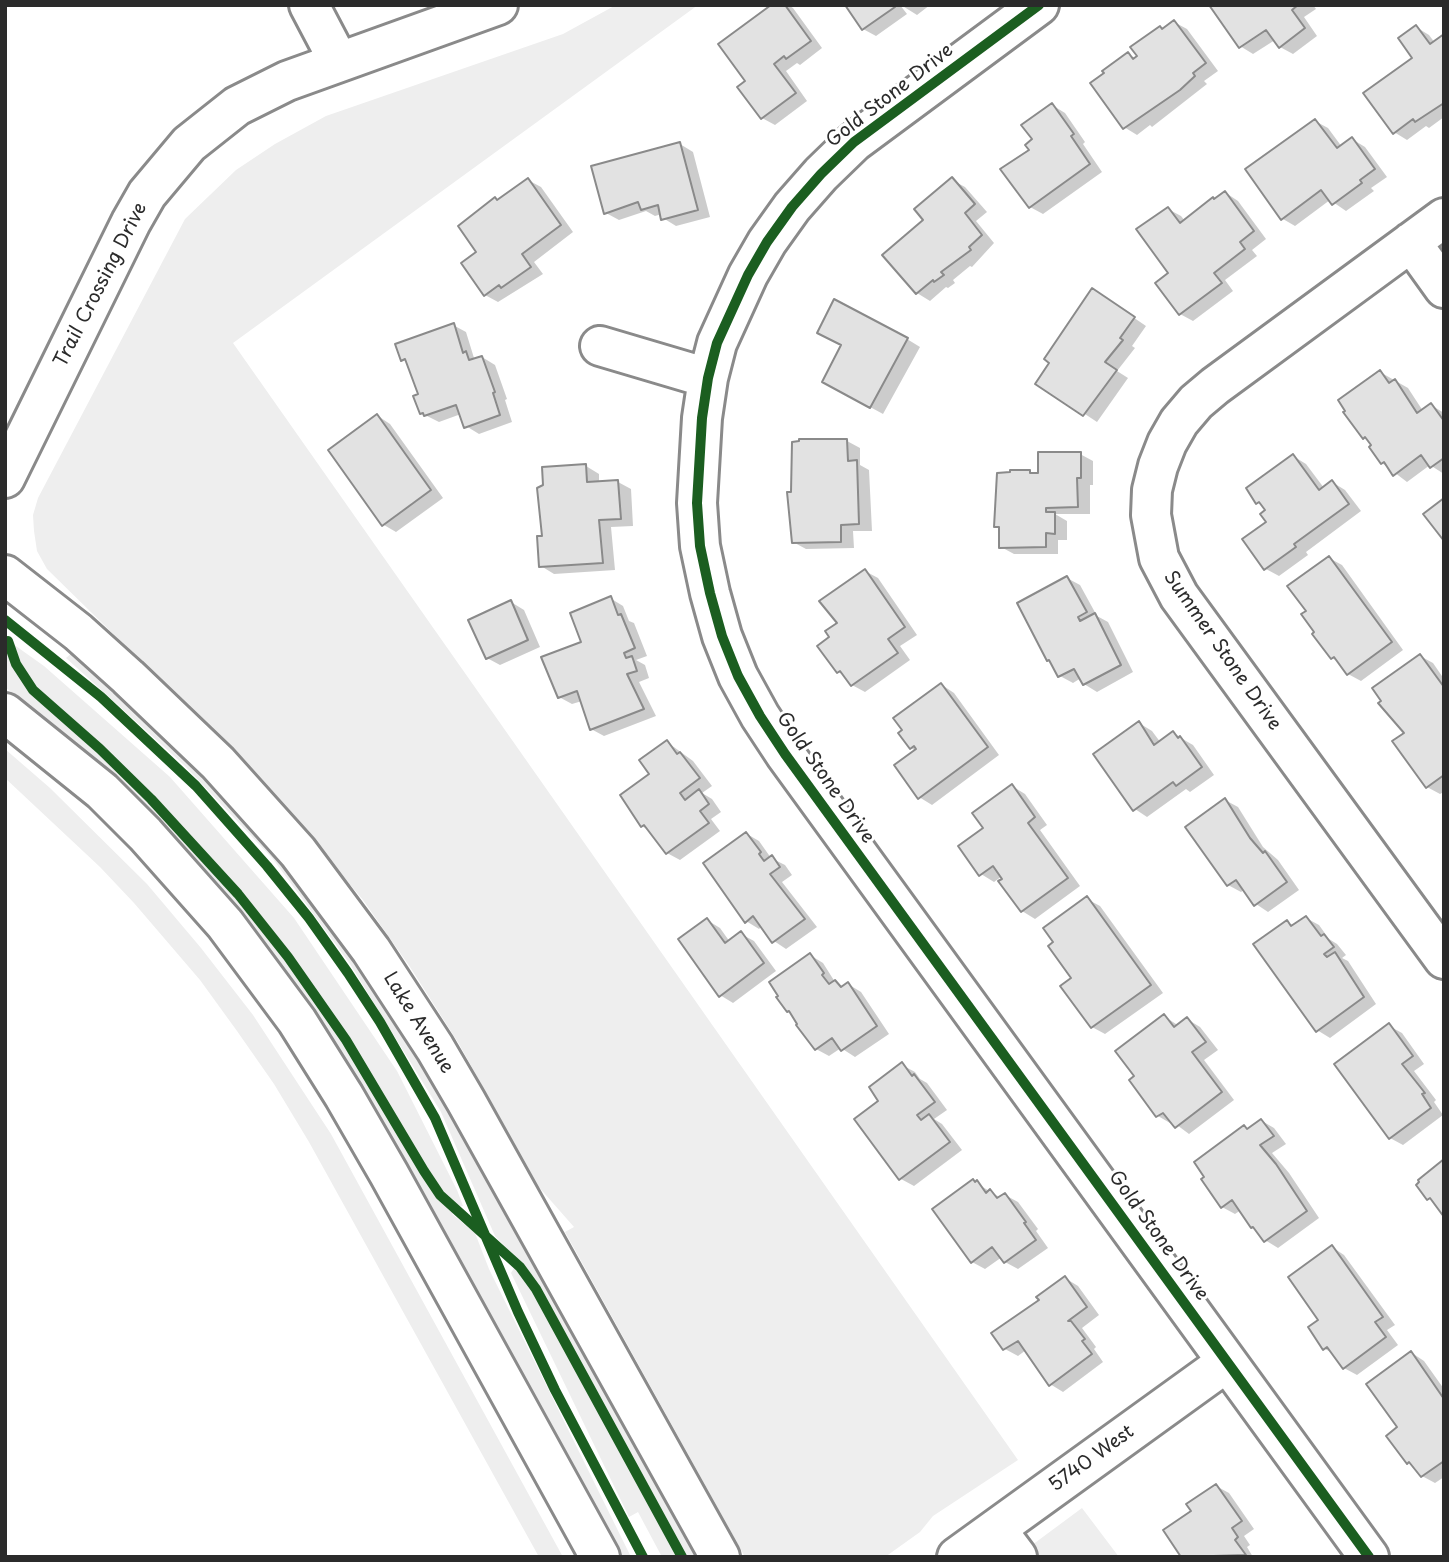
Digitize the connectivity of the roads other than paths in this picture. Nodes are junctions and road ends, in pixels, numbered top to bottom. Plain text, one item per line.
1 (309, 5) edge
2 (498, 5) edge
3 (1040, 5) edge
4 (339, 62) junction
5 (1444, 218) edge
6 (1411, 242) junction
7 (1444, 288) edge
8 (600, 346) dead end
9 (708, 378) junction
10 (5, 478) edge
11 (5, 575) edge
12 (5, 713) edge
13 (1444, 959) edge
14 (1227, 1362) junction
15 (1007, 1543) edge
16 (600, 1557) edge
17 (720, 1557) edge
18 (957, 1557) edge
19 (1369, 1557) edge

1 - 4 street
2 - 4 street, Trail Crossing Drive
3 - 9 street, Gold Stone Drive
4 - 10 street, Trail Crossing Drive
5 - 6 street, Summer Stone Drive
6 - 7 street
6 - 13 street, Summer Stone Drive
8 - 9 street
9 - 14 street, Gold Stone Drive
11 - 17 street, Lake Avenue
12 - 16 street
14 - 15 street, 5740 West
14 - 19 street, Gold Stone Drive
15 - 18 street, 5740 West

